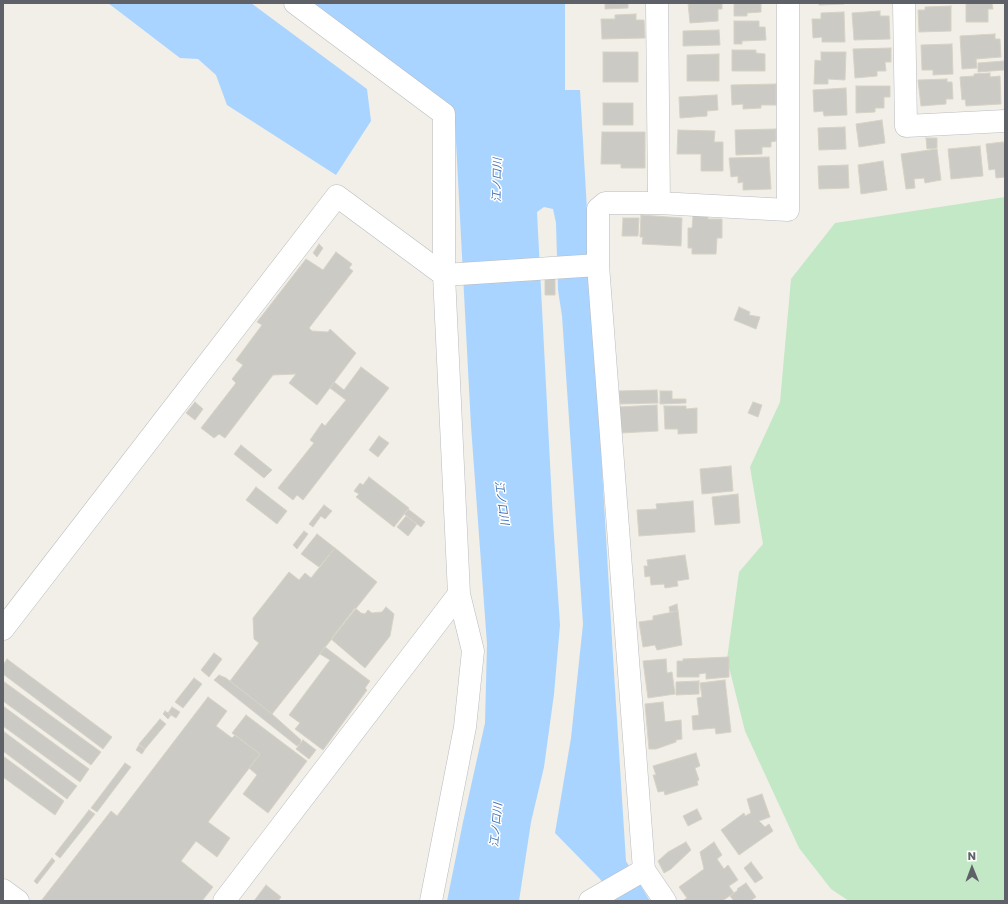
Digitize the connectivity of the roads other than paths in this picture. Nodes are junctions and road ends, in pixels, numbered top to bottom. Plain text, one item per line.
1 (295, 3) edge
2 (657, 3) edge
3 (788, 3) edge
4 (904, 3) edge
5 (1005, 121) edge
6 (660, 203) junction
7 (598, 265) junction
8 (444, 275) junction
9 (459, 594) junction
10 (3, 628) edge
11 (644, 870) junction
12 (3, 890) edge
13 (597, 897) edge
14 (18, 901) edge
15 (224, 901) edge
16 (431, 901) edge
17 (665, 901) edge

1 - 8 street
2 - 6 street
3 - 6 street
4 - 5 street
6 - 7 street
7 - 8 street
7 - 11 street
8 - 9 street
8 - 10 street
9 - 15 street
9 - 16 street
11 - 13 street
11 - 17 street
12 - 14 street

